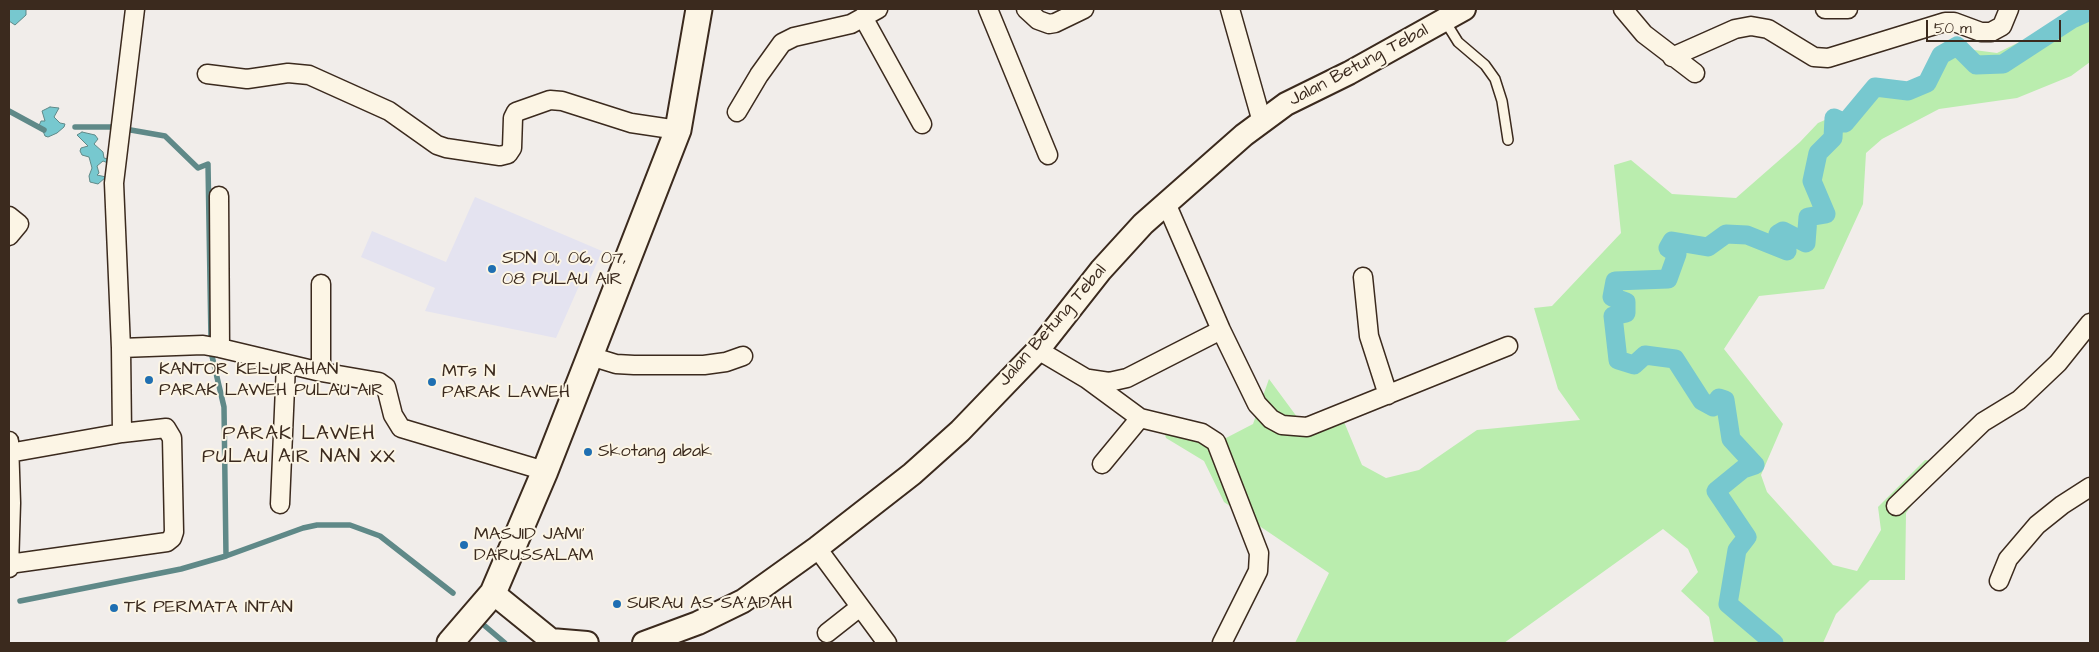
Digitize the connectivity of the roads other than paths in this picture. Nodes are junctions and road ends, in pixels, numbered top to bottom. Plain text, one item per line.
1 (135, 9) edge
2 (878, 9) edge
3 (988, 9) edge
4 (1026, 9) edge
5 (1084, 9) edge
6 (1230, 9) edge
7 (1464, 9) edge
8 (1623, 9) edge
9 (1825, 9) edge
10 (1848, 9) edge
11 (2009, 9) edge
12 (697, 10) edge
13 (1442, 15) edge
14 (862, 18) junction
15 (1672, 57) junction
16 (1695, 73) dead end
17 (207, 74) dead end
18 (737, 112) dead end
19 (1262, 122) junction
20 (922, 124) dead end
21 (678, 130) junction
22 (1508, 140) dead end
23 (1048, 155) dead end
24 (219, 196) dead end
25 (1166, 203) junction
26 (9, 216) edge
27 (9, 236) edge
28 (1363, 278) dead end
29 (321, 284) dead end
30 (2090, 323) edge
31 (1221, 330) junction
32 (1508, 346) dead end
33 (121, 348) junction
34 (220, 348) junction
35 (1038, 350) junction
36 (590, 356) junction
37 (743, 356) dead end
38 (286, 364) junction
39 (322, 372) junction
40 (1087, 379) junction
41 (1388, 395) junction
42 (1140, 418) junction
43 (122, 433) junction
44 (9, 441) edge
45 (9, 452) edge
46 (1102, 464) dead end
47 (545, 471) junction
48 (2090, 487) edge
49 (10, 503) edge
50 (280, 504) dead end
51 (1896, 506) dead end
52 (817, 548) junction
53 (9, 566) edge
54 (1999, 581) dead end
55 (493, 593) junction
56 (860, 607) junction
57 (827, 633) dead end
58 (450, 643) edge
59 (587, 643) edge
60 (644, 643) edge
61 (887, 643) edge
62 (1222, 643) edge

1 - 33 street
2 - 14 street
3 - 23 street
4 - 5 street
6 - 19 street
7 - 13 street, Jalan Betung Tebal
8 - 15 street
9 - 10 street
11 - 15 street
12 - 21 main road
13 - 19 street, Jalan Betung Tebal
13 - 22 lane
14 - 18 street
14 - 20 street
15 - 16 street
17 - 21 street
19 - 25 street, Jalan Betung Tebal
21 - 36 main road
24 - 34 street
25 - 31 street
25 - 35 street, Jalan Betung Tebal
26 - 27 street
28 - 41 street
29 - 39 street
30 - 51 street
31 - 40 street
31 - 41 street
32 - 41 street
33 - 34 street
33 - 43 street
34 - 38 street
35 - 40 street
35 - 52 street, Jalan Betung Tebal
36 - 37 street
36 - 47 main road
38 - 39 street
38 - 50 street
39 - 47 street
40 - 42 street
42 - 46 street
42 - 62 street
43 - 45 street
43 - 53 street
44 - 45 street
45 - 49 street
47 - 55 main road
48 - 54 street
49 - 53 street
52 - 56 street
52 - 60 street, Jalan Betung Tebal
55 - 58 main road
55 - 59 street
56 - 57 street
56 - 61 street

